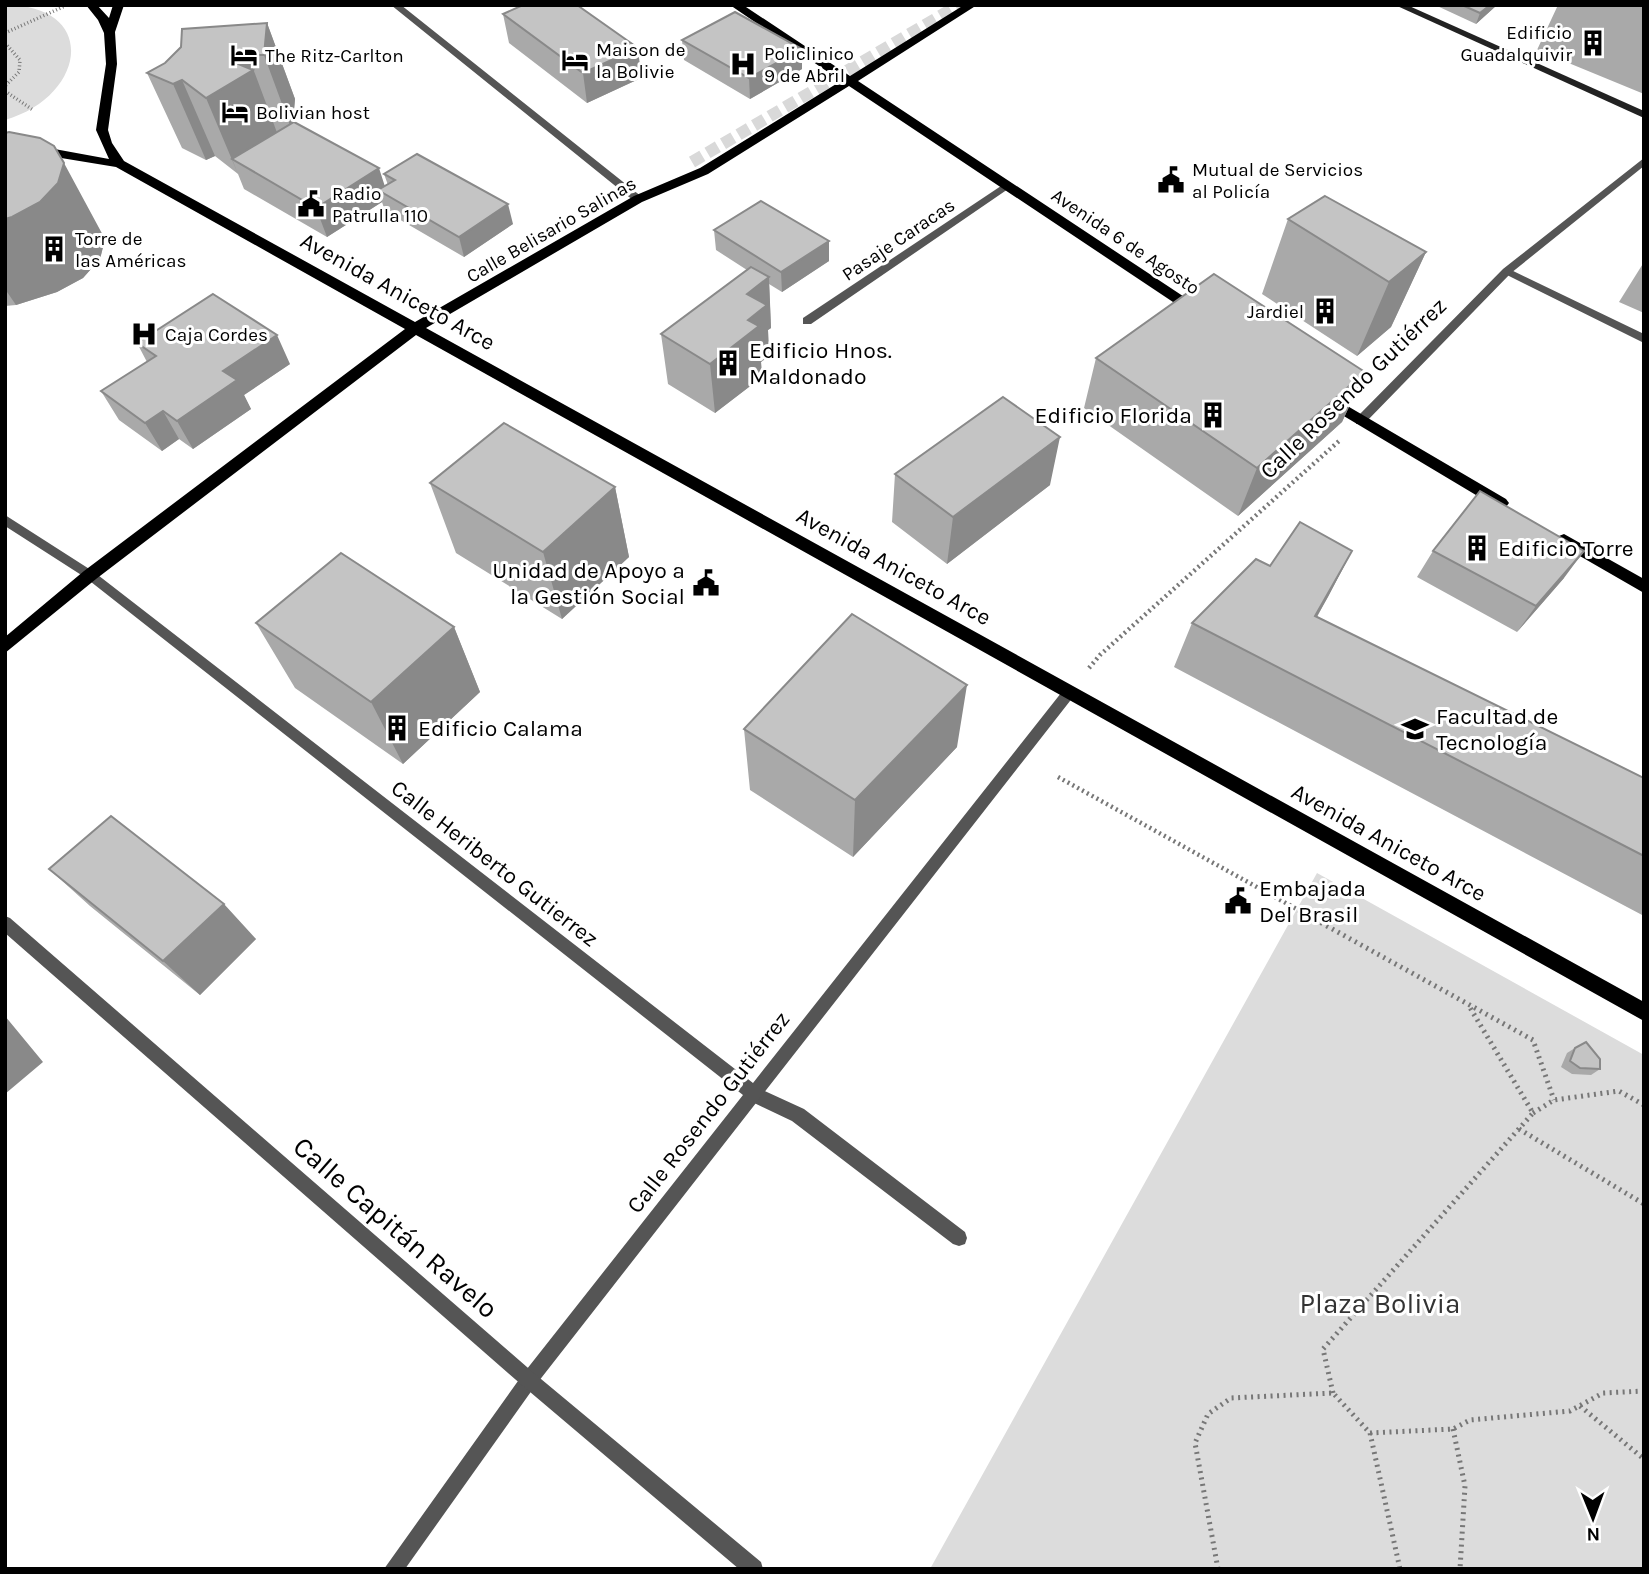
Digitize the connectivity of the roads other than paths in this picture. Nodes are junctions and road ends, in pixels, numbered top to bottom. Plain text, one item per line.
1 (91, 5) edge
2 (119, 5) edge
3 (395, 5) edge
4 (735, 5) edge
5 (972, 5) edge
6 (1399, 5) edge
7 (110, 31) junction
8 (849, 80) junction
9 (1644, 114) edge
10 (5, 150) edge
11 (1644, 161) edge
12 (692, 162) tunnel mouth
13 (119, 164) junction
14 (1007, 185) junction
15 (638, 199) junction
16 (1507, 271) junction
17 (807, 321) dead end
18 (1213, 323) edge
19 (416, 328) junction
20 (1644, 339) edge
21 (1316, 392) edge
22 (1360, 421) junction
23 (1514, 511) edge
24 (5, 520) edge
25 (1549, 531) edge
26 (90, 575) junction
27 (1644, 587) edge
28 (5, 647) edge
29 (1070, 692) junction
30 (5, 923) edge
31 (1644, 1012) edge
32 (754, 1094) junction
33 (959, 1238) dead end
34 (528, 1380) junction
35 (393, 1569) edge
36 (754, 1569) edge

1 - 7 main road
2 - 7 main road
3 - 15 street
4 - 8 main road, Avenida 6 de Agosto
5 - 8 main road, Calle Belisario Salinas
6 - 9 main road
7 - 13 main road
8 - 14 main road, Avenida 6 de Agosto
8 - 15 main road, Calle Belisario Salinas
10 - 13 main road, Avenida Aniceto Arce
11 - 16 street, Calle Rosendo Gutiérrez
12 - 15 main road
13 - 19 main road, Avenida Aniceto Arce
14 - 17 street, Pasaje Caracas
14 - 18 main road, Avenida 6 de Agosto
15 - 19 main road, Calle Belisario Salinas
16 - 20 street
16 - 22 street, Calle Rosendo Gutiérrez
19 - 26 main road, Calle Belisario Salinas
19 - 29 main road, Avenida Aniceto Arce
21 - 22 main road
22 - 23 main road
24 - 26 street, Calle Heriberto Gutierrez
25 - 27 main road
26 - 28 main road, Calle Belisario Salinas
26 - 32 street, Calle Heriberto Gutierrez
29 - 31 main road, Avenida Aniceto Arce
29 - 32 street, Calle Rosendo Gutiérrez
30 - 34 street, Calle Capitán Ravelo
32 - 33 street, Calle Heriberto Gutierrez
32 - 34 street, Calle Rosendo Gutiérrez
34 - 35 street, Calle Rosendo Gutiérrez
34 - 36 street, Calle Capitán Ravelo

